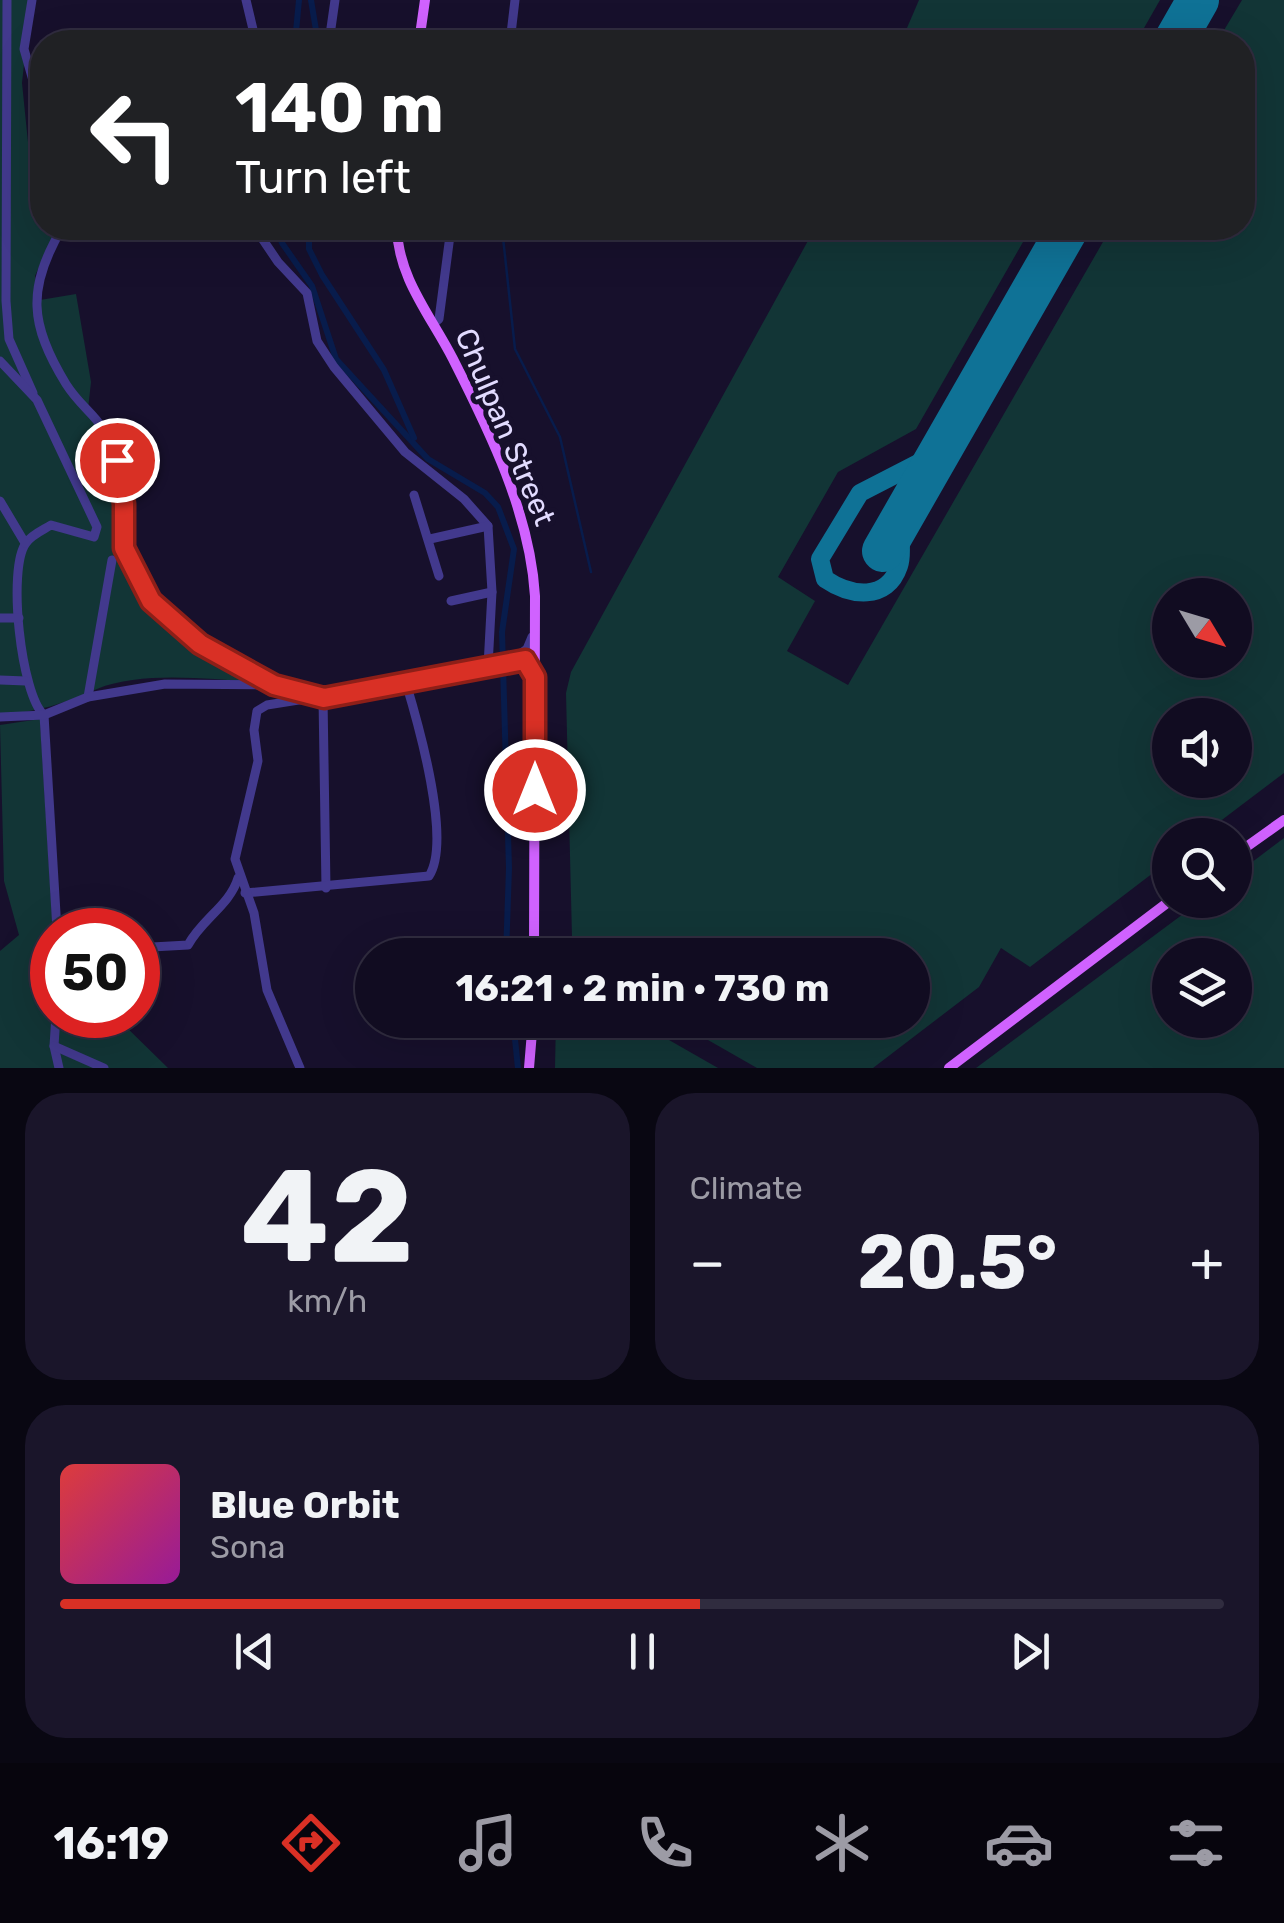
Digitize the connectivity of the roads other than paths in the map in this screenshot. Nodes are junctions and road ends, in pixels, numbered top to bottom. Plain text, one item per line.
1 (8, 0) edge
2 (32, 0) edge
3 (246, 0) edge
4 (334, 0) edge
5 (425, 0) edge
6 (515, 0) edge
7 (253, 30) edge
8 (330, 30) edge
9 (421, 30) edge
10 (511, 30) edge
11 (30, 70) edge
12 (55, 240) edge
13 (263, 240) edge
14 (399, 240) edge
15 (449, 240) edge
16 (3, 263) edge
17 (433, 324) junction
18 (0, 361) edge
19 (37, 400) junction
20 (414, 495) dead end
21 (0, 501) edge
22 (488, 526) junction
23 (430, 539) junction
24 (25, 543) junction
25 (112, 560) dead end
26 (439, 576) dead end
27 (492, 592) junction
28 (451, 601) dead end
29 (0, 618) edge
30 (19, 618) junction
31 (535, 625) junction
32 (512, 660) junction
33 (491, 665) junction
34 (535, 677) junction
35 (0, 680) edge
36 (26, 681) junction
37 (406, 683) junction
38 (274, 685) junction
39 (308, 696) junction
40 (88, 697) junction
41 (324, 698) junction
42 (44, 715) junction
43 (0, 717) edge
44 (1284, 820) edge
45 (1252, 843) edge
46 (238, 878) junction
47 (326, 888) junction
48 (246, 893) junction
49 (56, 908) edge
50 (1152, 914) edge
51 (534, 938) edge
52 (160, 947) edge
53 (55, 1038) edge
54 (532, 1038) edge
55 (54, 1046) junction
56 (59, 1068) edge
57 (104, 1068) edge
58 (300, 1068) edge
59 (529, 1068) edge
60 (950, 1068) edge

1 - 16 street
2 - 11 street
3 - 7 street
4 - 8 street
5 - 9 main road
6 - 10 street
12 - 38 street
13 - 22 street
14 - 17 main road, Chulpan Street
15 - 17 street
16 - 19 street
17 - 31 main road, Chulpan Street
18 - 19 street
19 - 24 street
20 - 23 street
21 - 24 street
22 - 23 street
22 - 27 street
23 - 26 street
24 - 30 street
25 - 40 street
27 - 28 street
27 - 33 street
29 - 30 street
30 - 36 street
31 - 32 street
31 - 34 main road, Chulpan Street
32 - 33 street
32 - 34 street
33 - 37 street
34 - 51 main road, Chulpan Street
35 - 36 street
36 - 42 street
37 - 41 street
37 - 47 street
38 - 39 street
38 - 40 street
39 - 41 street
39 - 46 street
40 - 42 street
41 - 47 street
42 - 43 street
42 - 49 street
44 - 45 main road
46 - 48 street
46 - 52 street
47 - 48 street
48 - 58 street
50 - 60 main road
53 - 55 street
54 - 59 main road
55 - 56 street
55 - 57 street

